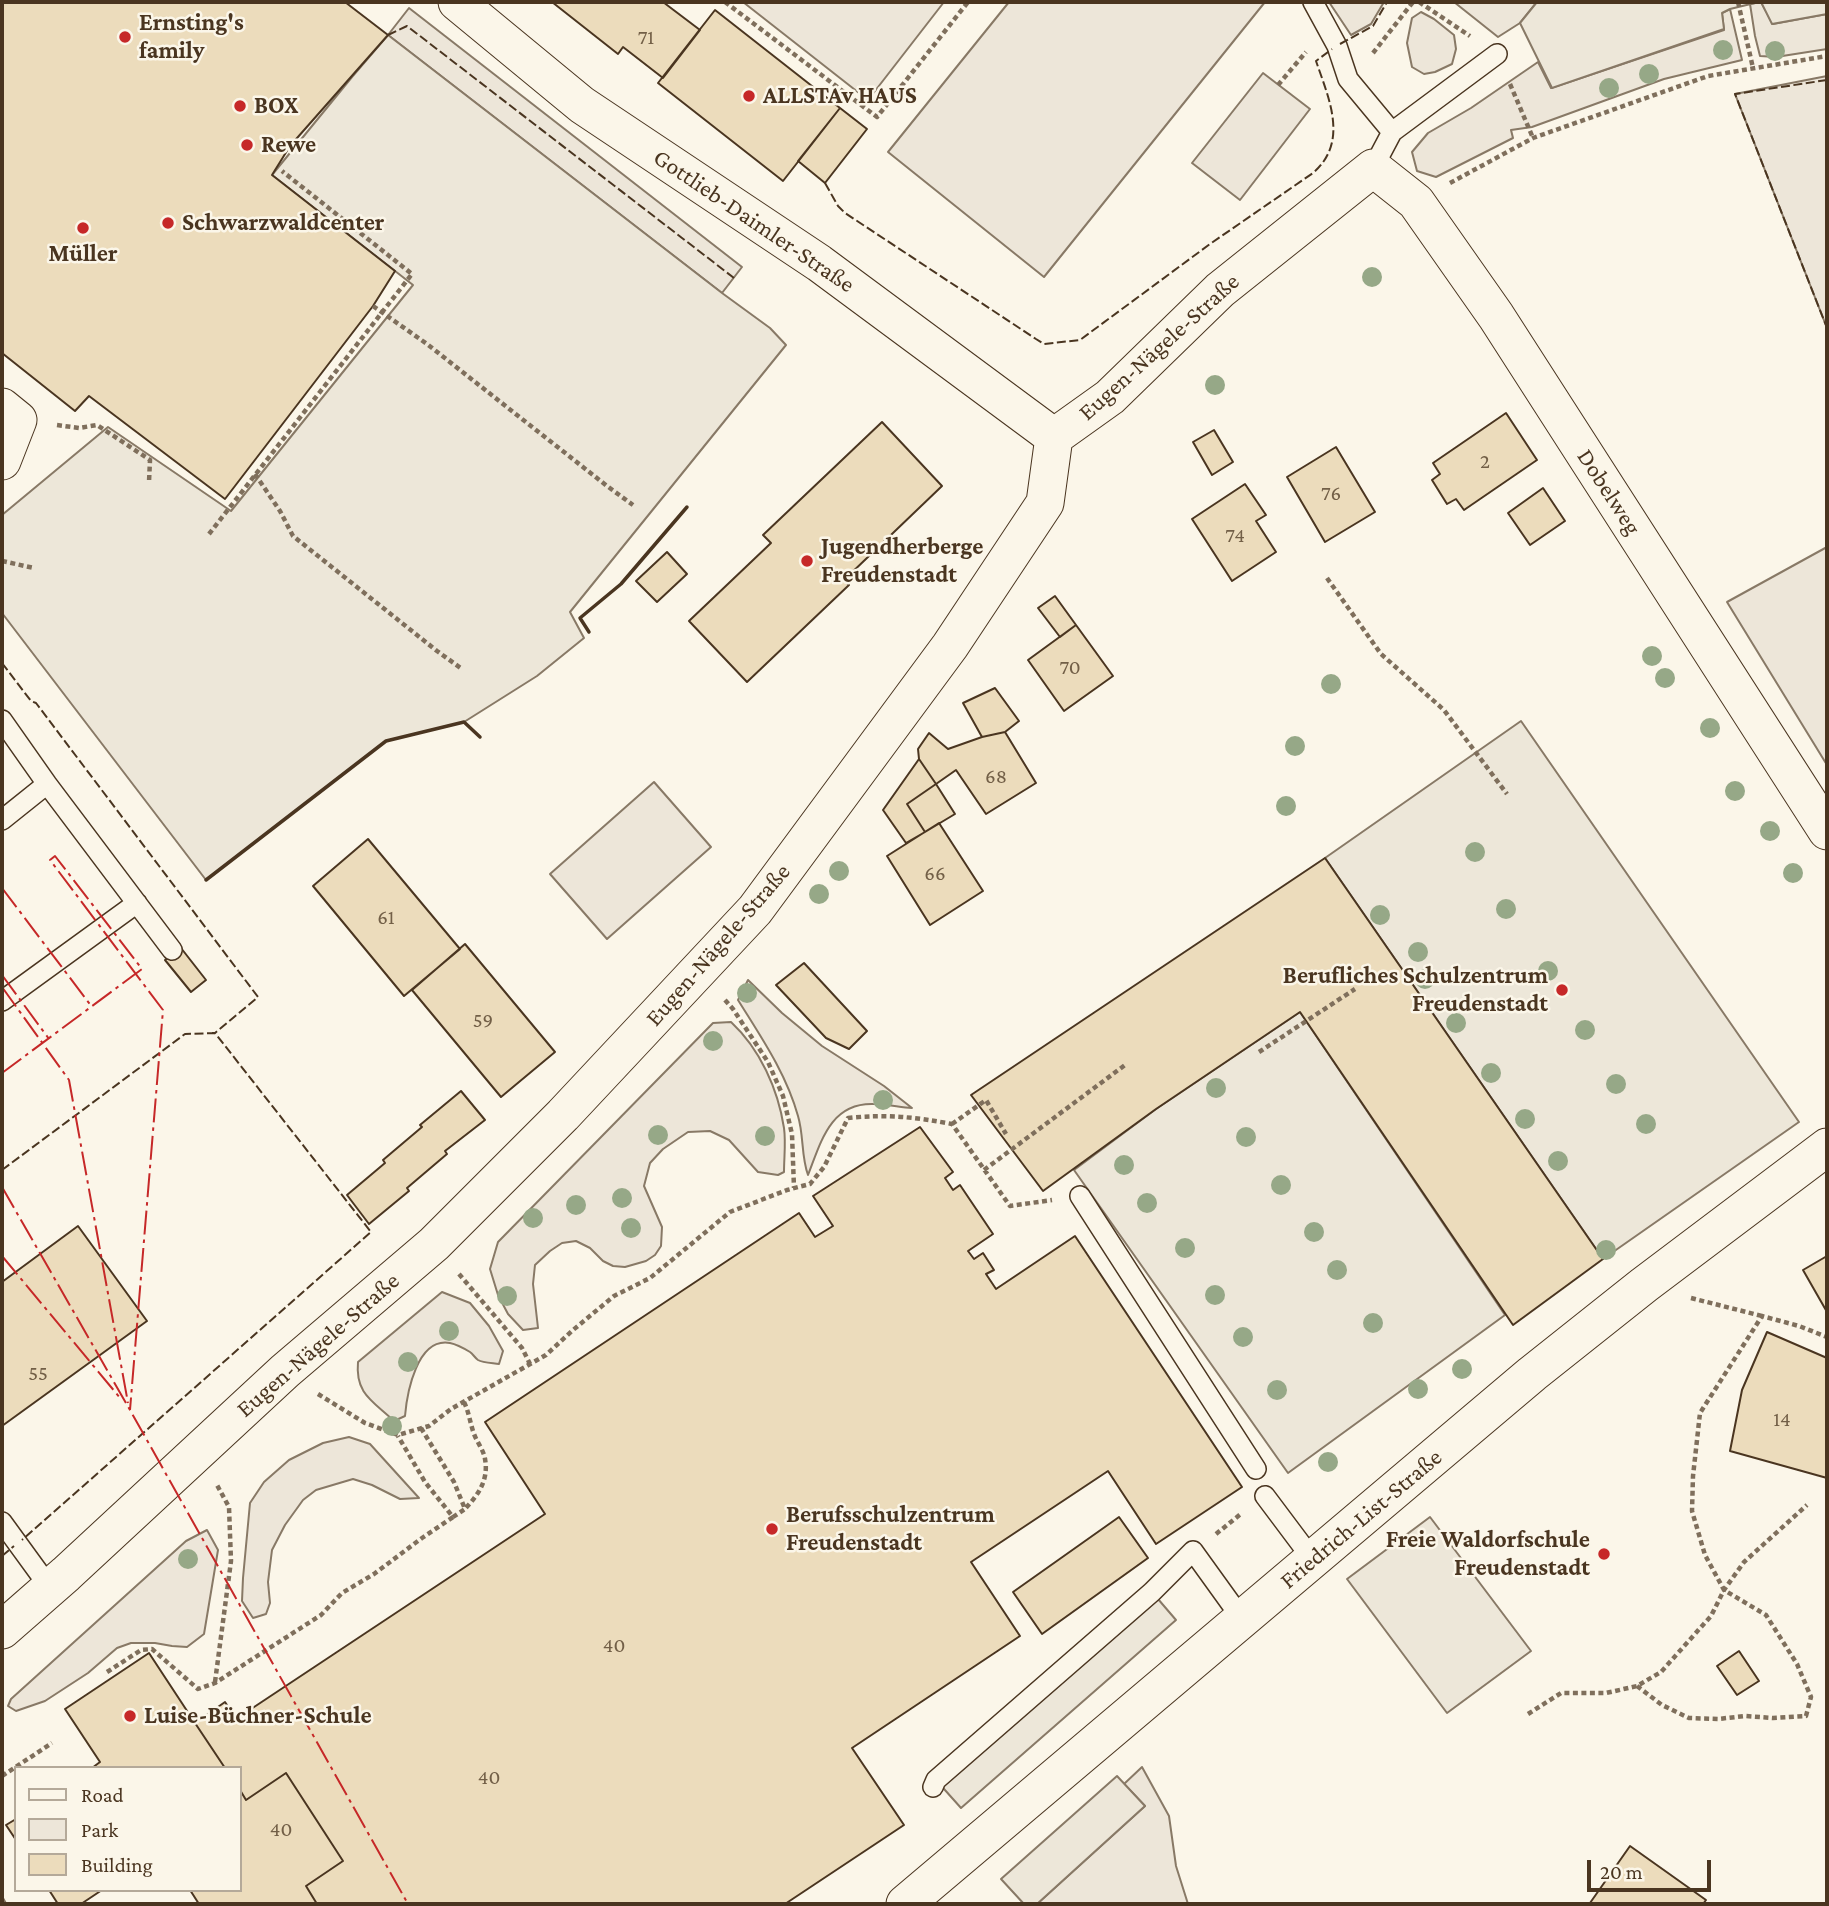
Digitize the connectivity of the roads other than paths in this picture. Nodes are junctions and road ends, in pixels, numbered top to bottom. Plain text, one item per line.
1 (457, 2) edge
2 (1313, 2) edge
3 (1497, 54) road end
4 (1392, 132) junction
5 (1373, 168) junction
6 (10, 414) edge
7 (1054, 437) junction
8 (2, 461) edge
9 (2, 720) edge
10 (47, 784) junction
11 (2, 820) edge
12 (1827, 831) edge
13 (137, 903) junction
14 (172, 950) dead end
15 (2, 1001) edge
16 (1827, 1147) edge
17 (1080, 1196) road end
18 (1256, 1469) dead end
19 (1265, 1496) dead end
20 (2, 1522) edge
21 (1313, 1560) junction
22 (50, 1588) junction
23 (1242, 1619) junction
24 (2, 1630) edge
25 (933, 1787) dead end
26 (905, 1904) edge

1 - 7 street, Gottlieb-Daimler-Straße
2 - 4 lane
3 - 4 lane
4 - 5 lane
5 - 7 street, Eugen-Nägele-Straße
5 - 12 street, Dobelweg
6 - 8 street
7 - 22 street, Eugen-Nägele-Straße
9 - 10 lane
10 - 11 lane
10 - 13 lane
13 - 14 lane
13 - 15 lane
16 - 21 street, Friedrich-List-Straße
17 - 18 lane
19 - 21 lane
20 - 22 lane
21 - 23 street, Friedrich-List-Straße
22 - 24 street, Eugen-Nägele-Straße
23 - 25 lane
23 - 26 street, Friedrich-List-Straße

